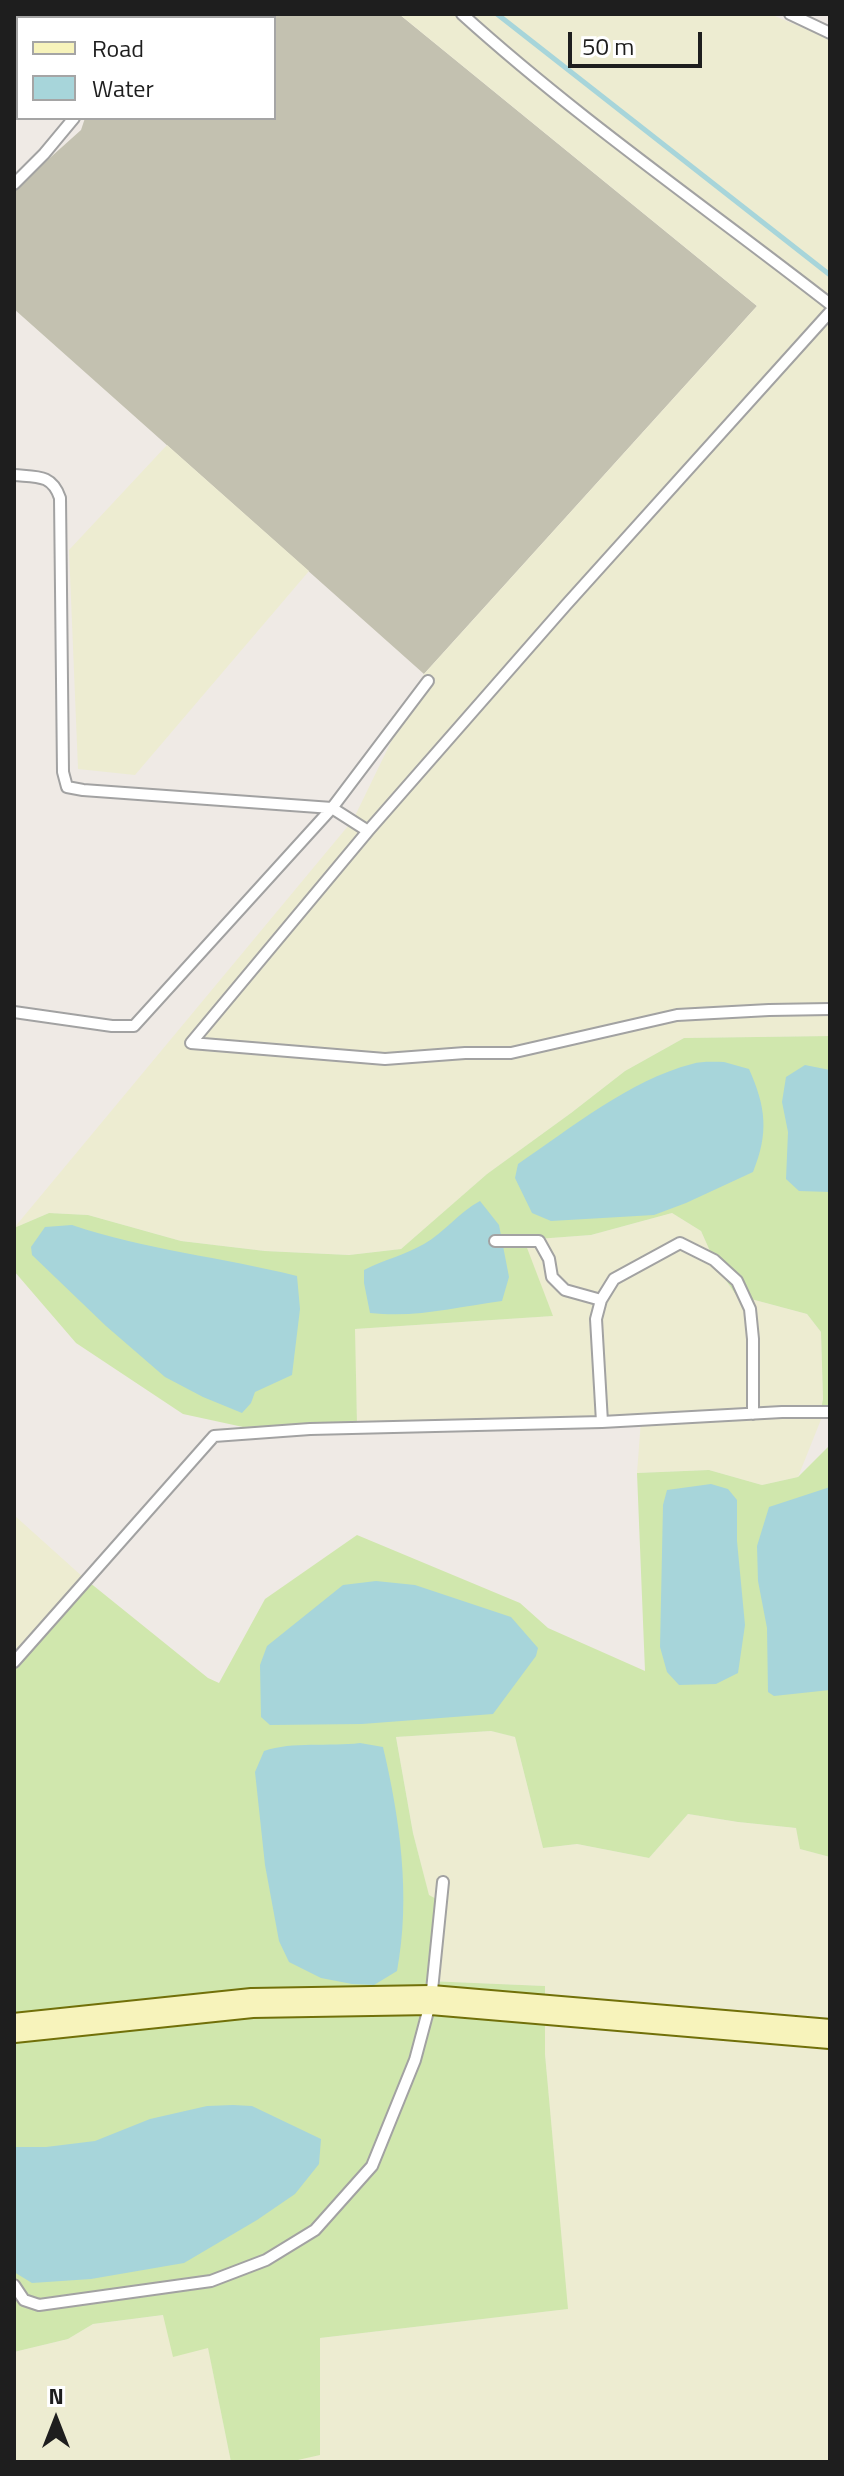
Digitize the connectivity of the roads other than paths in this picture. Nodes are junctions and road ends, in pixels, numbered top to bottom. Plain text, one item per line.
1 (462, 14) edge
2 (790, 14) edge
3 (830, 33) edge
4 (72, 120) edge
5 (14, 184) edge
6 (830, 304) edge
7 (830, 312) edge
8 (14, 475) edge
9 (428, 681) dead end
10 (332, 808) junction
11 (368, 831) junction
12 (830, 1009) edge
13 (14, 1012) edge
14 (495, 1241) dead end
15 (601, 1300) junction
16 (830, 1412) edge
17 (753, 1414) junction
18 (602, 1422) junction
19 (14, 1662) edge
20 (443, 1882) dead end
21 (431, 2000) junction
22 (14, 2028) edge
23 (830, 2034) edge
24 (14, 2285) edge

1 - 6 lane
2 - 3 lane
4 - 5 lane
7 - 11 lane
8 - 10 lane
9 - 10 lane
10 - 11 lane
10 - 13 lane
11 - 12 lane
14 - 15 lane
15 - 17 lane
15 - 18 lane
16 - 17 lane
17 - 18 lane
18 - 19 lane
20 - 21 lane
21 - 22 street
21 - 23 street
21 - 24 lane

